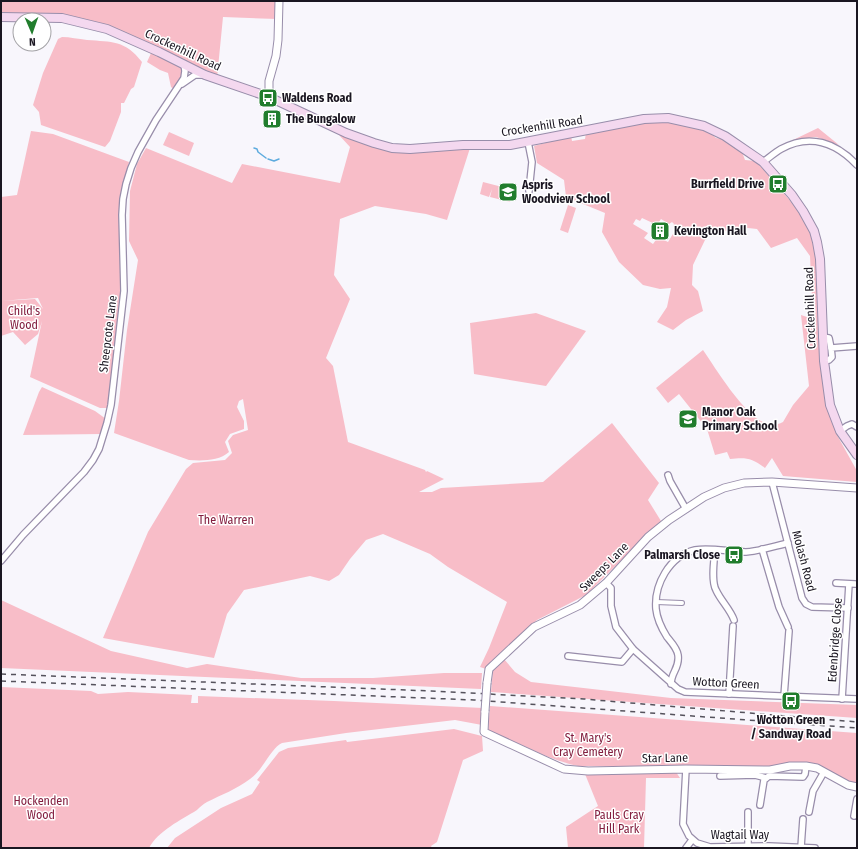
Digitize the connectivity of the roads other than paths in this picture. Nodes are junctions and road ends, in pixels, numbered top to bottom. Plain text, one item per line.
1 (279, 1) edge
2 (1, 17) edge
3 (184, 64) junction
4 (205, 75) junction
5 (269, 81) junction
6 (180, 86) junction
7 (258, 93) junction
8 (269, 96) junction
9 (528, 142) junction
10 (763, 162) junction
11 (857, 165) edge
12 (529, 191) dead end
13 (822, 337) junction
14 (857, 346) edge
15 (831, 348) junction
16 (824, 361) junction
17 (857, 427) edge
18 (840, 431) junction
19 (857, 455) edge
20 (668, 475) dead end
21 (772, 482) junction
22 (857, 488) edge
23 (686, 509) junction
24 (788, 543) junction
25 (762, 549) junction
26 (715, 550) junction
27 (1, 561) edge
28 (606, 583) junction
29 (836, 583) dead end
30 (656, 602) junction
31 (682, 603) dead end
32 (848, 608) junction
33 (633, 649) junction
34 (568, 656) dead end
35 (672, 684) junction
36 (729, 694) junction
37 (784, 696) junction
38 (842, 698) junction
39 (857, 699) edge
40 (484, 732) joint
41 (806, 766) junction
42 (686, 768) junction
43 (824, 772) junction
44 (720, 776) dead end
45 (766, 778) junction
46 (857, 787) edge
47 (857, 799) edge
48 (760, 805) dead end
49 (748, 812) dead end
50 (809, 812) dead end
51 (854, 816) dead end
52 (803, 819) dead end
53 (692, 840) junction
54 (748, 847) junction
55 (769, 847) edge
56 (801, 847) edge
57 (686, 848) edge
58 (815, 848) edge

1 - 5 street
2 - 3 main road, Crockenhill Road
3 - 4 main road, Crockenhill Road
3 - 6 street, Sheepcote Lane
4 - 6 street, Sheepcote Lane
4 - 7 main road, Crockenhill Road
5 - 7 street
5 - 8 street
6 - 27 street, Sheepcote Lane
7 - 8 main road, Crockenhill Road
8 - 9 main road, Crockenhill Road
9 - 10 main road, Crockenhill Road
9 - 12 street
10 - 11 street
10 - 13 main road, Crockenhill Road
13 - 15 street
13 - 16 main road, Crockenhill Road
14 - 15 street
15 - 16 street
16 - 18 main road, Crockenhill Road
17 - 18 street
18 - 19 main road, Crockenhill Road
20 - 23 street
21 - 22 street, Sweeps Lane
21 - 23 street, Sweeps Lane
21 - 24 street, Molash Road
23 - 28 street, Sweeps Lane
24 - 25 street, Wotton Green
24 - 32 street, Molash Road
25 - 26 street, Wotton Green
25 - 37 street
26 - 30 street, Wotton Green
26 - 36 street
28 - 33 street
28 - 40 street, Sweeps Lane, bridge
29 - 32 street, Edenbridge Close
30 - 31 street
30 - 35 street, Wotton Green
32 - 38 street, Edenbridge Close
33 - 34 street
33 - 35 street
35 - 36 street, Wotton Green
36 - 37 street, Wotton Green
37 - 38 street, Wotton Green
38 - 39 street, Wotton Green
40 - 42 street, Star Lane
41 - 42 street, Star Lane
41 - 43 street, Star Lane
41 - 45 street
42 - 53 street
43 - 46 street, Star Lane
43 - 50 street
44 - 45 street
45 - 48 street
47 - 51 street
49 - 54 street
52 - 56 street
53 - 54 street, Wagtail Way
53 - 57 street
54 - 55 street, Wagtail Way
55 - 56 street, Wagtail Way
56 - 58 street, Wagtail Way

